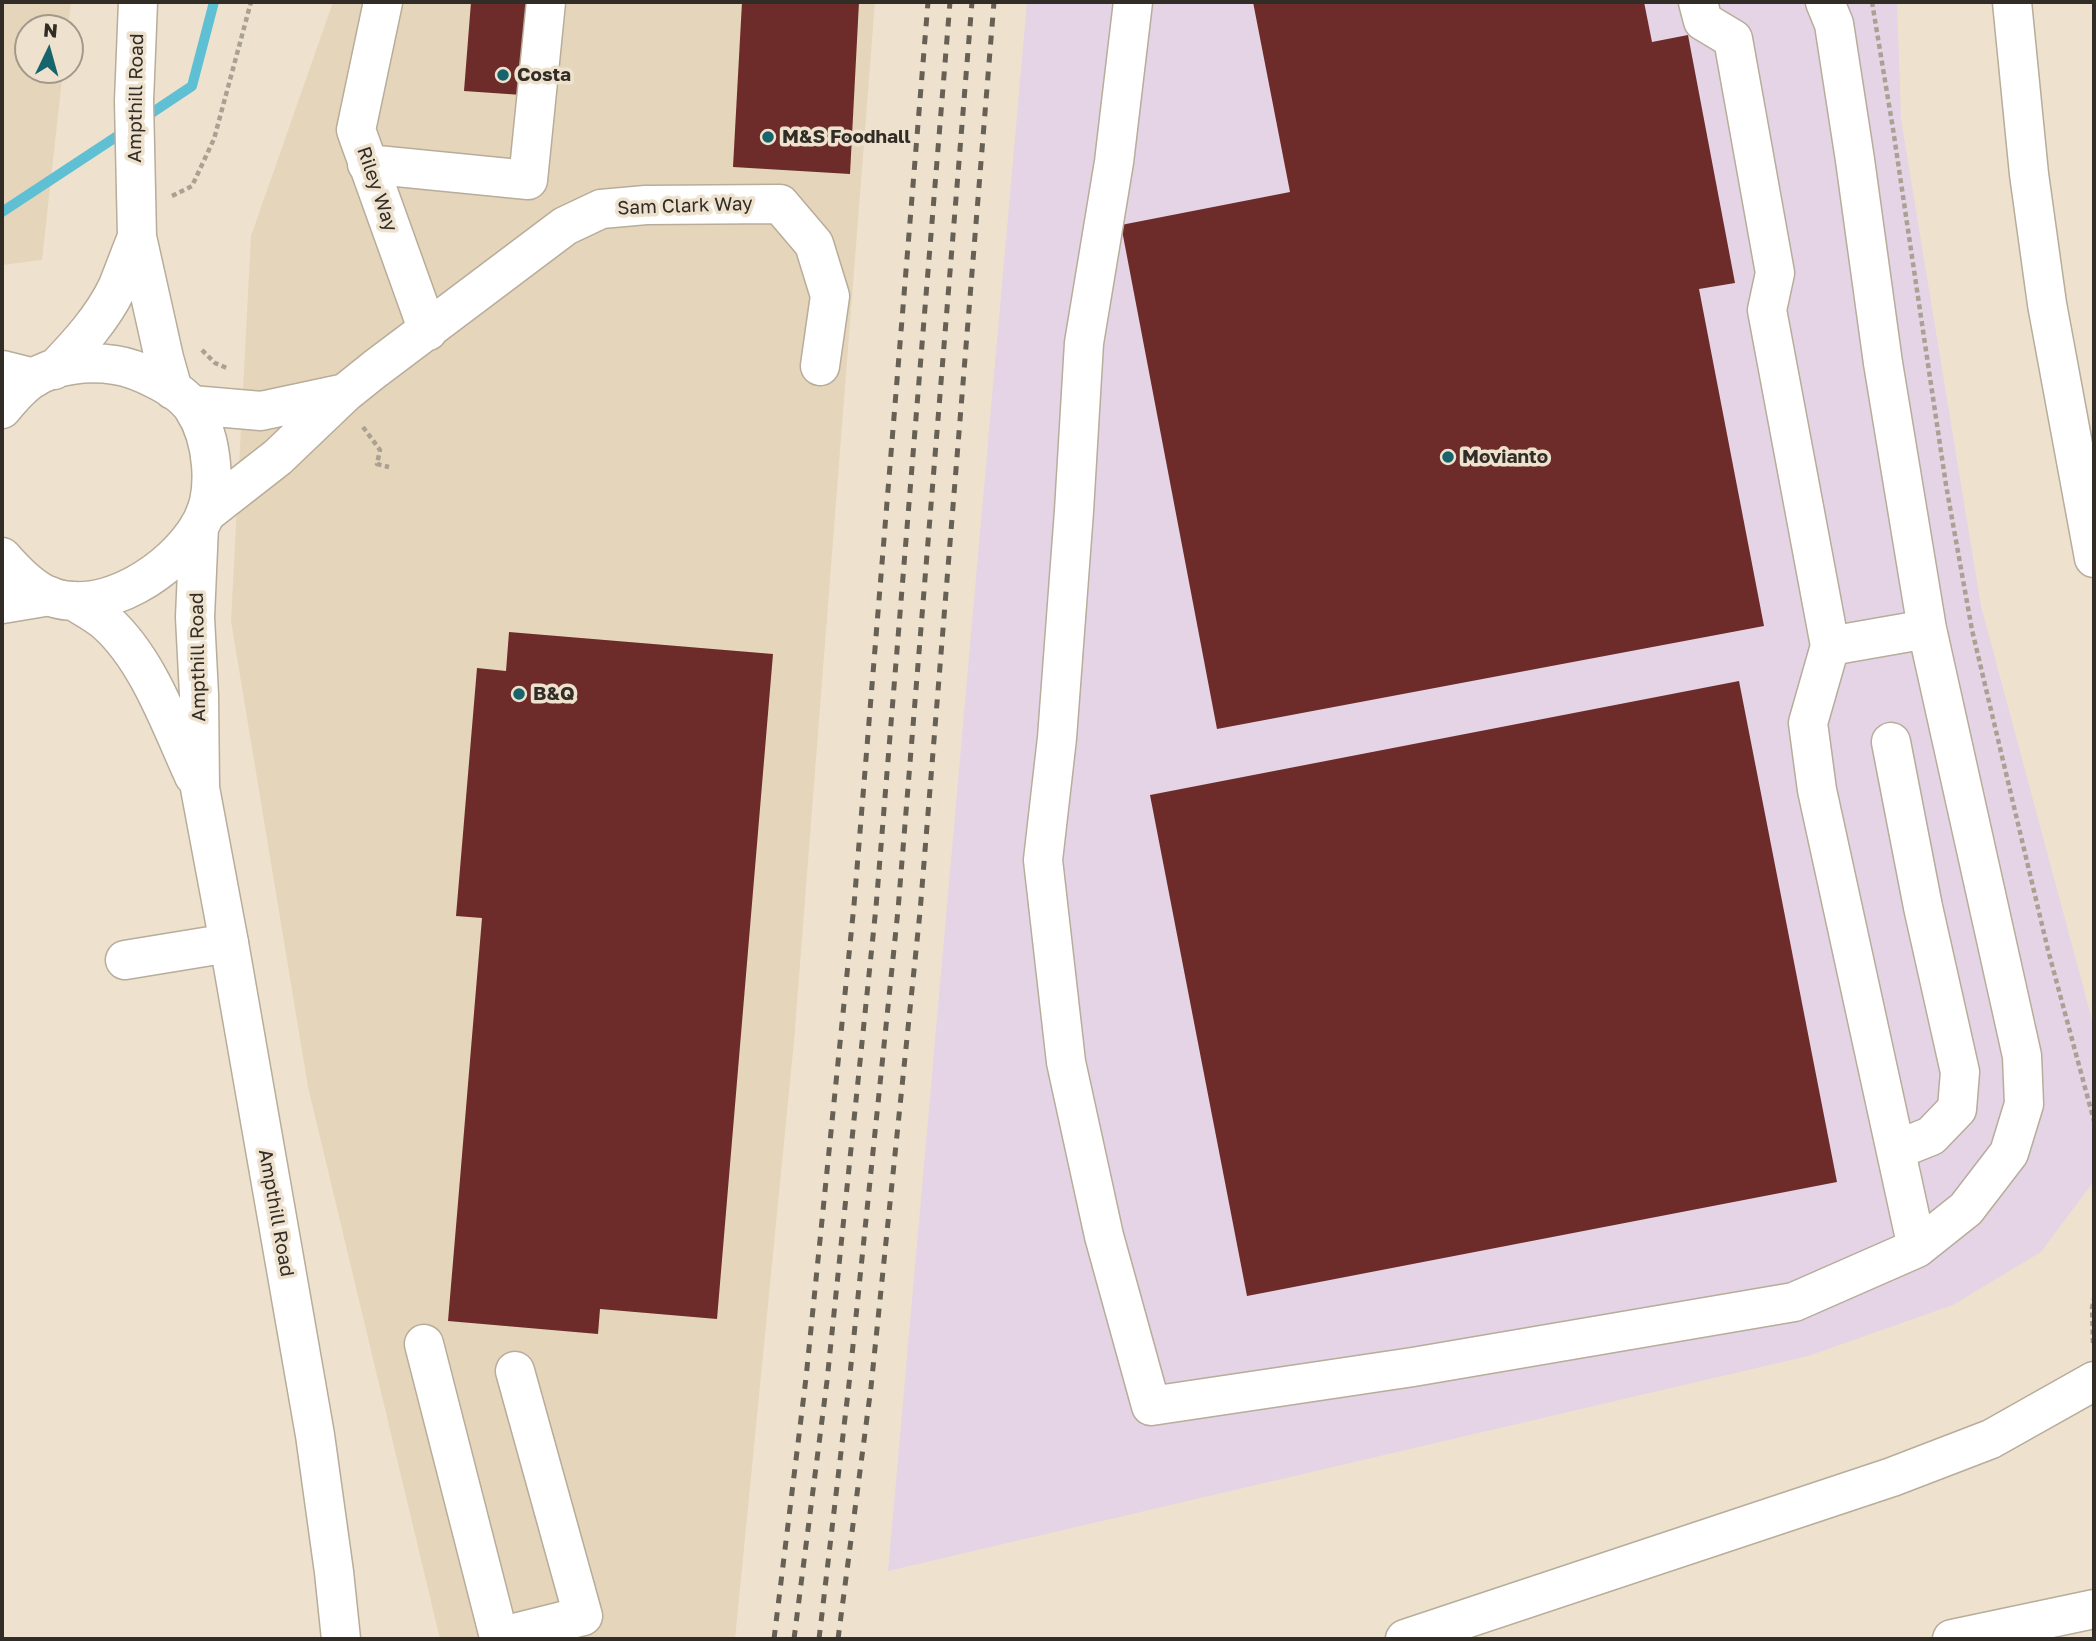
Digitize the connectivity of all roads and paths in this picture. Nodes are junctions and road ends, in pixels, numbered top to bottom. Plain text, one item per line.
1 (138, 2) edge
2 (251, 2) edge
3 (383, 2) edge
4 (546, 2) edge
5 (1133, 2) edge
6 (1698, 2) edge
7 (1825, 2) edge
8 (1872, 2) edge
9 (2012, 2) edge
10 (367, 164) junction
11 (136, 219) junction
12 (428, 331) junction
13 (197, 341) dead end
14 (820, 366) dead end
15 (30, 372) edge
16 (240, 373) dead end
17 (182, 398) junction
18 (2, 409) edge
19 (353, 409) junction
20 (389, 467) dead end
21 (202, 520) junction
22 (2, 556) edge
23 (2094, 558) edge
24 (62, 599) junction
25 (2, 604) edge
26 (1927, 629) junction
27 (1829, 646) junction
28 (1891, 742) dead end
29 (200, 788) junction
30 (229, 943) junction
31 (125, 960) dead end
32 (2094, 1121) edge
33 (1896, 1150) junction
34 (1917, 1248) junction
35 (2094, 1299) edge
36 (2092, 1308) dead end
37 (424, 1345) dead end
38 (515, 1371) dead end
39 (2094, 1381) edge
40 (2094, 1609) edge
41 (341, 1639) edge
42 (1405, 1639) edge
43 (1952, 1639) edge

1 - 11 main road, Ampthill Road
2 - 11 path
3 - 10 main road, Riley Way
4 - 10 main road
5 - 34 main road
6 - 27 main road
7 - 26 main road
8 - 32 path
9 - 23 main road
10 - 12 main road, Riley Way
11 - 15 main road, Ampthill Road
11 - 17 main road, Ampthill Road
12 - 14 main road, Sam Clark Way
12 - 19 main road, Sam Clark Way
13 - 16 path
15 - 17 main road
15 - 18 main road, Ampthill Road
17 - 19 main road, Sam Clark Way
17 - 21 main road, Ampthill Road
19 - 20 path
19 - 21 main road, Sam Clark Way
21 - 24 main road, Sam Clark Way
21 - 29 main road, Ampthill Road
22 - 24 main road, Ampthill Road
24 - 25 main road, Sam Clark Way
24 - 29 main road, Ampthill Road
26 - 27 main road
26 - 34 main road
27 - 33 main road
28 - 33 main road
29 - 30 main road, Ampthill Road
30 - 31 main road
30 - 41 main road, Ampthill Road
33 - 34 main road
35 - 36 path
37 - 38 main road
39 - 42 main road
40 - 43 main road

